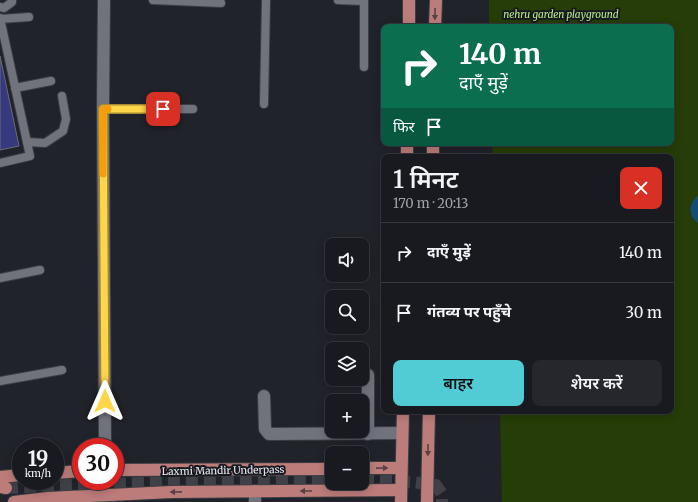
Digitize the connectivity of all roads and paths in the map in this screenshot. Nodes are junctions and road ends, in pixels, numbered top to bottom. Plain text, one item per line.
1 (12, 0) edge
2 (104, 0) edge
3 (153, 0) edge
4 (266, 0) edge
5 (338, 0) edge
6 (409, 0) edge
7 (436, 0) edge
8 (364, 1) edge
9 (221, 3) dead end
10 (0, 7) edge
11 (29, 17) dead end
12 (0, 19) edge
13 (409, 24) edge
14 (435, 24) edge
15 (364, 67) dead end
16 (51, 81) dead end
17 (15, 88) junction
18 (62, 96) dead end
19 (264, 104) dead end
20 (103, 109) junction
21 (193, 109) dead end
22 (27, 142) junction
23 (0, 163) edge
24 (40, 270) dead end
25 (0, 278) edge
26 (62, 370) dead end
27 (0, 381) edge
28 (264, 396) dead end
29 (402, 414) edge
30 (429, 414) edge
31 (402, 433) junction
32 (325, 434) edge
33 (369, 434) edge
34 (105, 438) edge
35 (325, 468) edge
36 (369, 468) edge
37 (401, 468) junction
38 (124, 470) edge
39 (12, 476) tunnel mouth
40 (0, 477) edge
41 (255, 496) edge
42 (401, 496) edge
43 (14, 502) edge
44 (427, 502) edge

1 - 10 lane
2 - 20 street
3 - 9 lane
4 - 19 lane
5 - 8 lane
6 - 13 main road
7 -> 14 main road
8 - 15 lane
11 - 12 lane
12 - 17 lane
16 - 17 lane
17 - 22 lane
18 - 22 lane
20 - 21 lane
20 - 34 street
22 - 23 lane
24 - 25 lane
26 - 27 lane
28 - 32 street
29 - 31 main road
30 -> 44 main road
31 - 33 street
31 - 37 main road
35 - 38 main road, Laxmi Mandir Underpass
36 -> 37 main road
37 - 42 main road
39 - 40 main road
42 -> 41 main road
41 -> 43 main road

